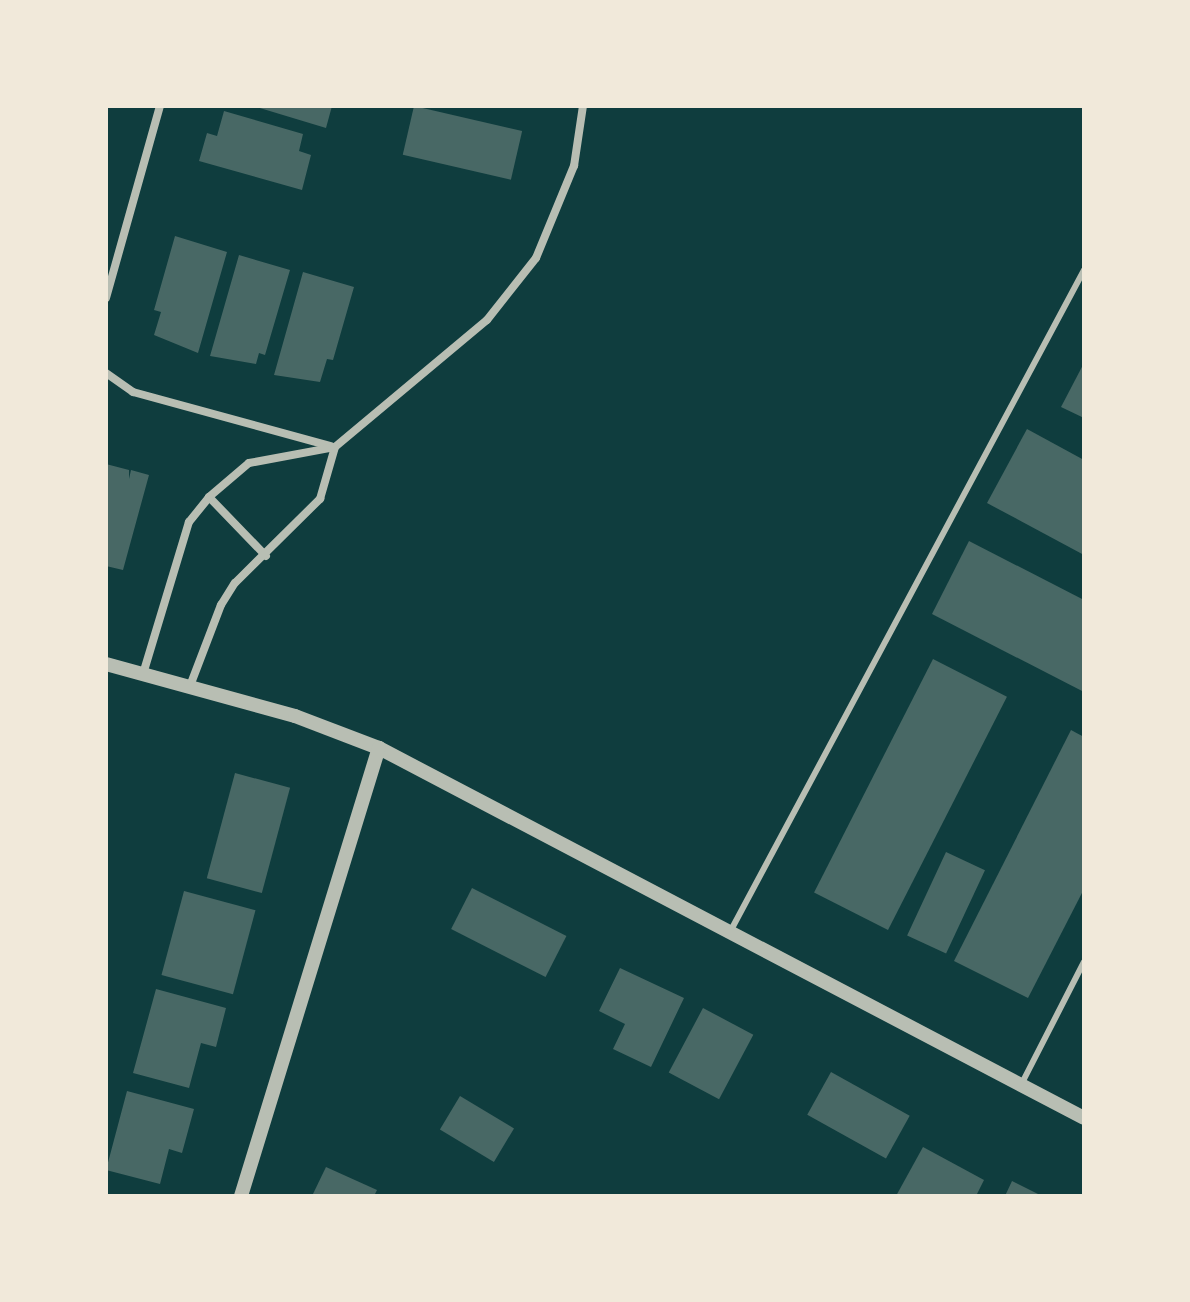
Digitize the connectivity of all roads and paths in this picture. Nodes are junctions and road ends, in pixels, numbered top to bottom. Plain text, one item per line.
1 (160, 106) edge
2 (583, 106) edge
3 (1084, 270) edge
4 (106, 298) edge
5 (106, 373) edge
6 (335, 447) junction
7 (209, 497) junction
8 (266, 556) junction
9 (106, 664) edge
10 (143, 674) junction
11 (190, 686) junction
12 (379, 748) junction
13 (730, 932) junction
14 (1084, 962) edge
15 (1021, 1085) junction
16 (1084, 1118) edge
17 (241, 1196) edge

1 - 4 street
2 - 6 street
3 - 13 lane
5 - 6 street
6 - 7 street
6 - 8 street
7 - 8 street
7 - 10 street
8 - 11 street
9 - 10 street
10 - 11 street
11 - 12 street
12 - 13 street
12 - 17 street
13 - 15 street
14 - 15 lane
15 - 16 street

